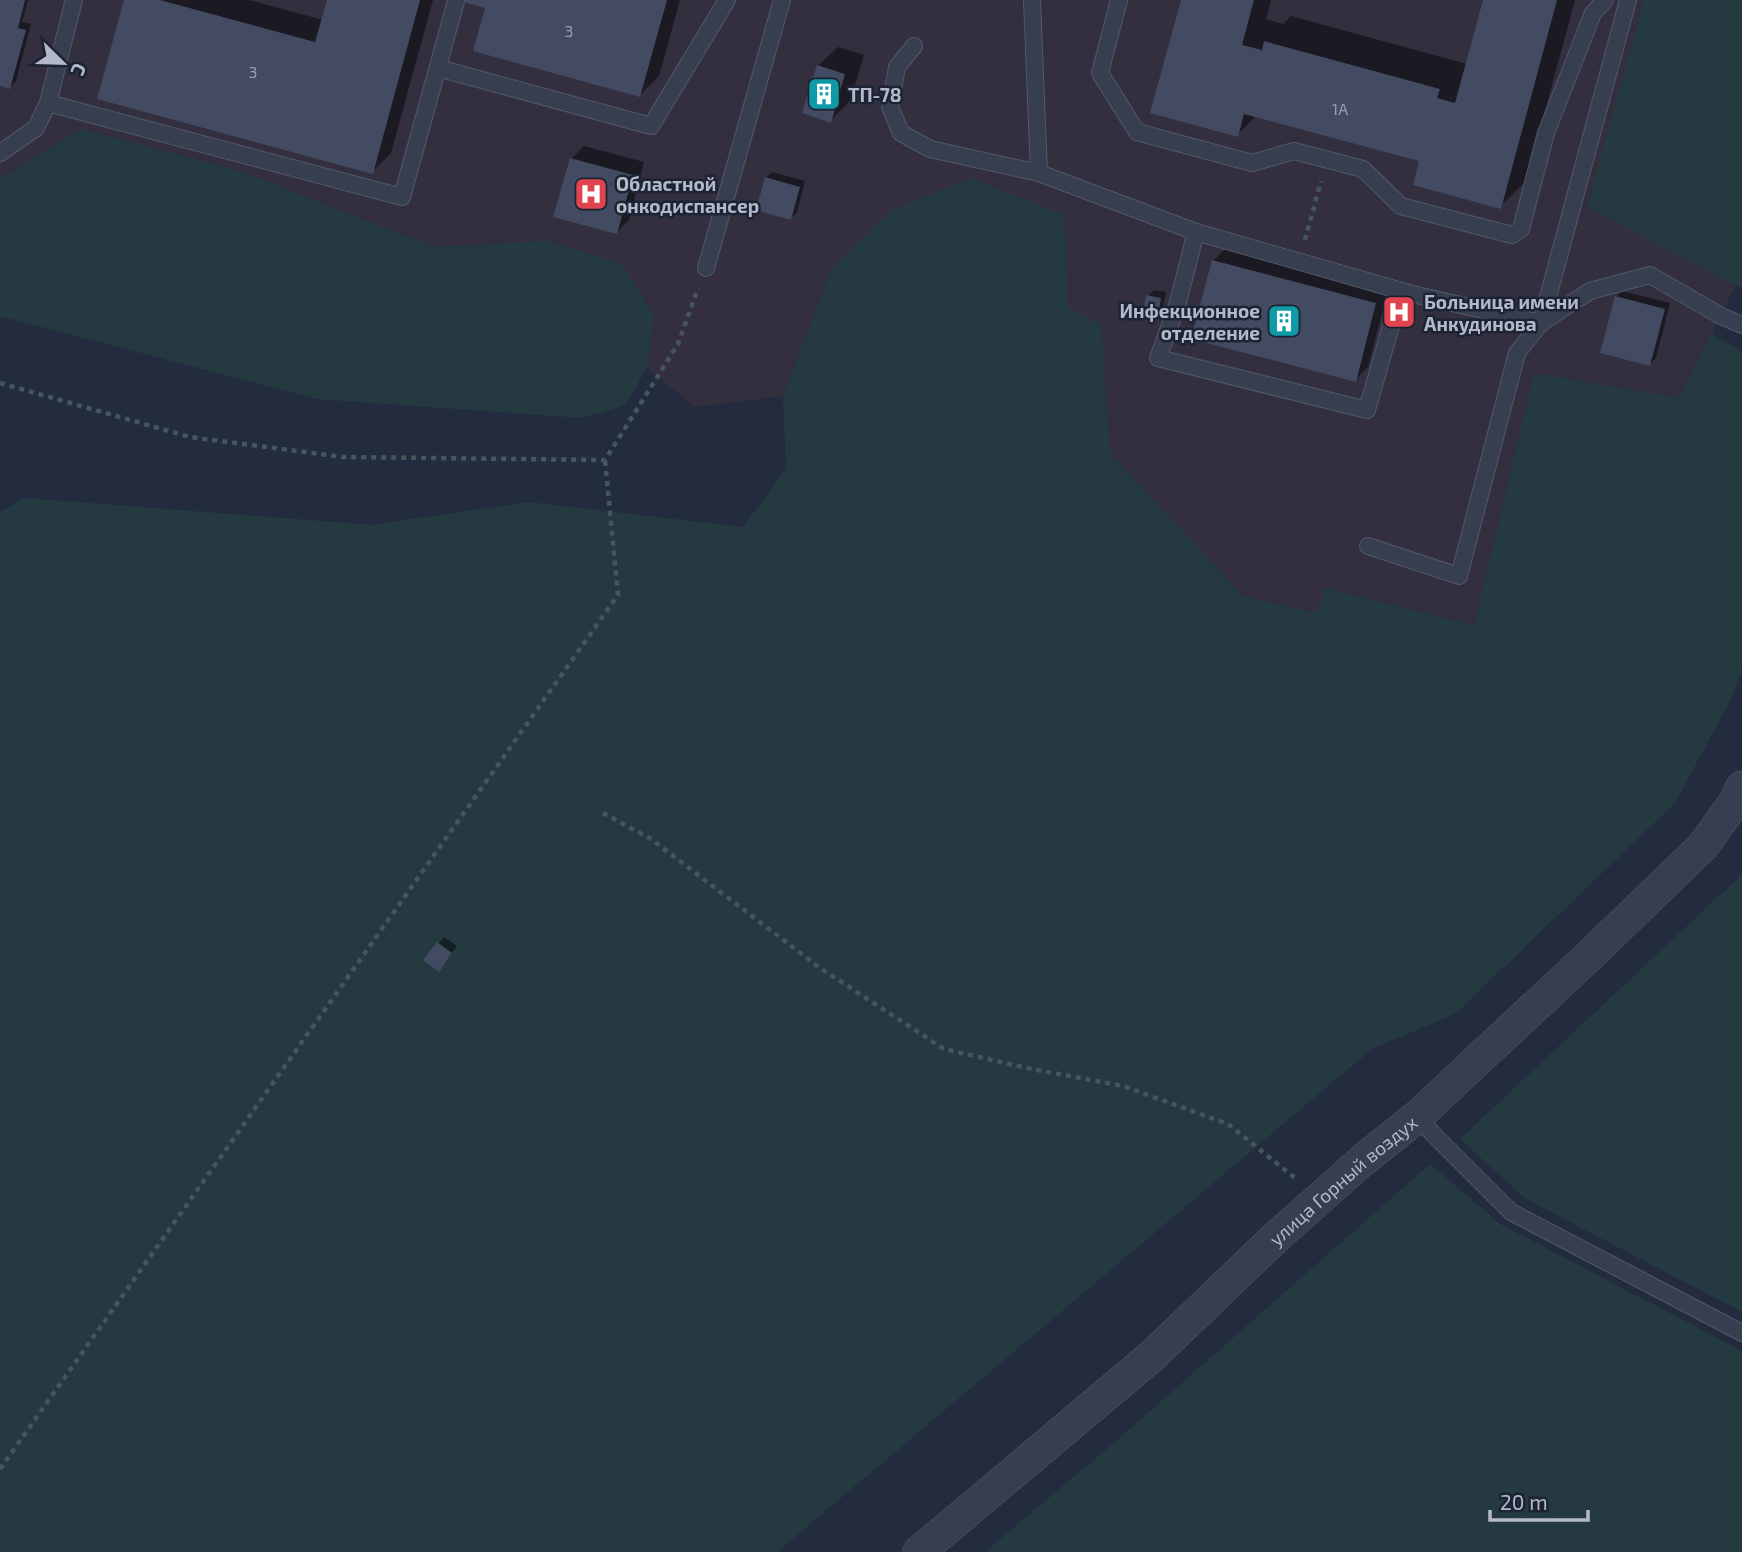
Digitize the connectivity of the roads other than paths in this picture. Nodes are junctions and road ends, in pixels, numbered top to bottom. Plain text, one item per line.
1 (74, 0) edge
2 (727, 0) edge
3 (782, 0) edge
4 (1032, 0) edge
5 (1119, 0) edge
6 (1605, 0) edge
7 (1628, 0) edge
8 (456, 1) edge
9 (914, 46) dead end
10 (438, 68) junction
11 (48, 103) junction
12 (0, 153) edge
13 (1039, 173) junction
14 (1196, 232) junction
15 (706, 268) road end
16 (1401, 291) junction
17 (1541, 323) junction
18 (1742, 326) edge
19 (1368, 546) dead end
20 (1742, 787) edge
21 (1418, 1116) junction
22 (1742, 1333) edge
23 (919, 1552) edge

1 - 11 lane
2 - 10 lane
3 - 15 lane
4 - 13 lane
5 - 6 lane
7 - 17 lane
8 - 10 lane
9 - 13 lane
10 - 11 lane
11 - 12 lane
13 - 14 lane
14 - 16 lane
14 - 16 lane
16 - 17 lane
17 - 18 lane
17 - 19 lane
20 - 21 street, улица Горный воздух
21 - 22 lane
21 - 23 street, улица Горный воздух

